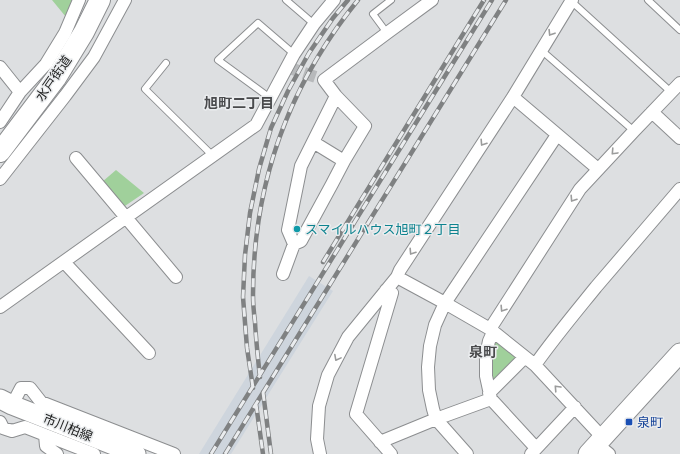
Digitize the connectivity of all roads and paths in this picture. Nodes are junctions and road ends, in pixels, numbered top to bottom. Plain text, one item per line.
1 (79, 0) edge
2 (100, 0) edge
3 (126, 0) edge
4 (286, 0) edge
5 (334, 0) edge
6 (391, 0) edge
7 (432, 0) edge
8 (572, 0) edge
9 (648, 0) edge
10 (314, 24) junction
11 (680, 30) edge
12 (387, 33) junction
13 (541, 50) junction
14 (294, 54) junction
15 (166, 63) dead end
16 (0, 66) edge
17 (680, 83) edge
18 (20, 92) junction
19 (671, 92) junction
20 (336, 96) junction
21 (513, 97) junction
22 (270, 98) junction
23 (652, 112) junction
24 (0, 122) edge
25 (634, 131) junction
26 (557, 135) junction
27 (680, 138) edge
28 (313, 142) junction
29 (0, 152) edge
30 (213, 156) junction
31 (76, 158) dead end
32 (344, 161) junction
33 (598, 169) junction
34 (0, 179) edge
35 (678, 195) edge
36 (126, 217) junction
37 (294, 244) junction
38 (64, 262) junction
39 (283, 274) dead end
40 (176, 277) dead end
41 (397, 277) junction
42 (386, 290) junction
43 (445, 303) junction
44 (0, 307) edge
45 (492, 331) junction
46 (149, 352) dead end
47 (525, 357) junction
48 (678, 360) edge
49 (535, 365) junction
50 (490, 396) junction
51 (6, 402) edge
52 (575, 407) junction
53 (436, 419) junction
54 (0, 422) edge
55 (45, 435) junction
56 (380, 442) junction
57 (599, 447) edge
58 (533, 451) edge
59 (57, 454) edge
60 (94, 454) edge
61 (136, 454) edge
62 (174, 454) edge
63 (320, 454) edge
64 (391, 454) edge
65 (467, 454) edge

1 - 18 street
2 - 29 highway, 水戸街道
3 - 34 street
4 - 10 lane
5 - 10 street
6 - 12 lane
7 - 12 street
8 -> 13 street
8 - 19 lane
9 - 11 lane
10 - 14 street
12 - 20 street
13 - 21 street
13 - 25 lane
14 - 22 street
14 - 22 lane
15 - 30 lane
16 - 18 street
17 - 19 street
18 - 24 street
19 - 23 street
20 - 28 street
20 - 32 street
21 - 26 street
21 -> 41 street
22 - 30 street
23 - 25 street
23 - 27 street
25 -> 33 street
26 - 33 street
26 - 43 street
28 - 32 street
28 - 37 street
30 - 36 street
31 - 36 street
32 - 37 street
33 -> 45 street
35 - 49 street
36 - 38 street
36 - 40 street
37 - 39 street
38 - 44 street
38 - 46 street
41 - 42 street
41 - 43 street
42 - 56 street
42 -> 63 street
43 - 45 street
43 - 53 street
45 - 47 street
45 - 50 street
47 - 49 street
47 - 50 street
48 - 57 main road
52 -> 49 street
50 - 53 street
50 - 58 street
51 - 61 main road, 市川柏線
51 - 62 street
52 - 57 street
52 - 58 street
53 - 56 street
53 - 65 street
54 - 55 street
55 - 59 street
55 - 60 street
56 - 64 street

